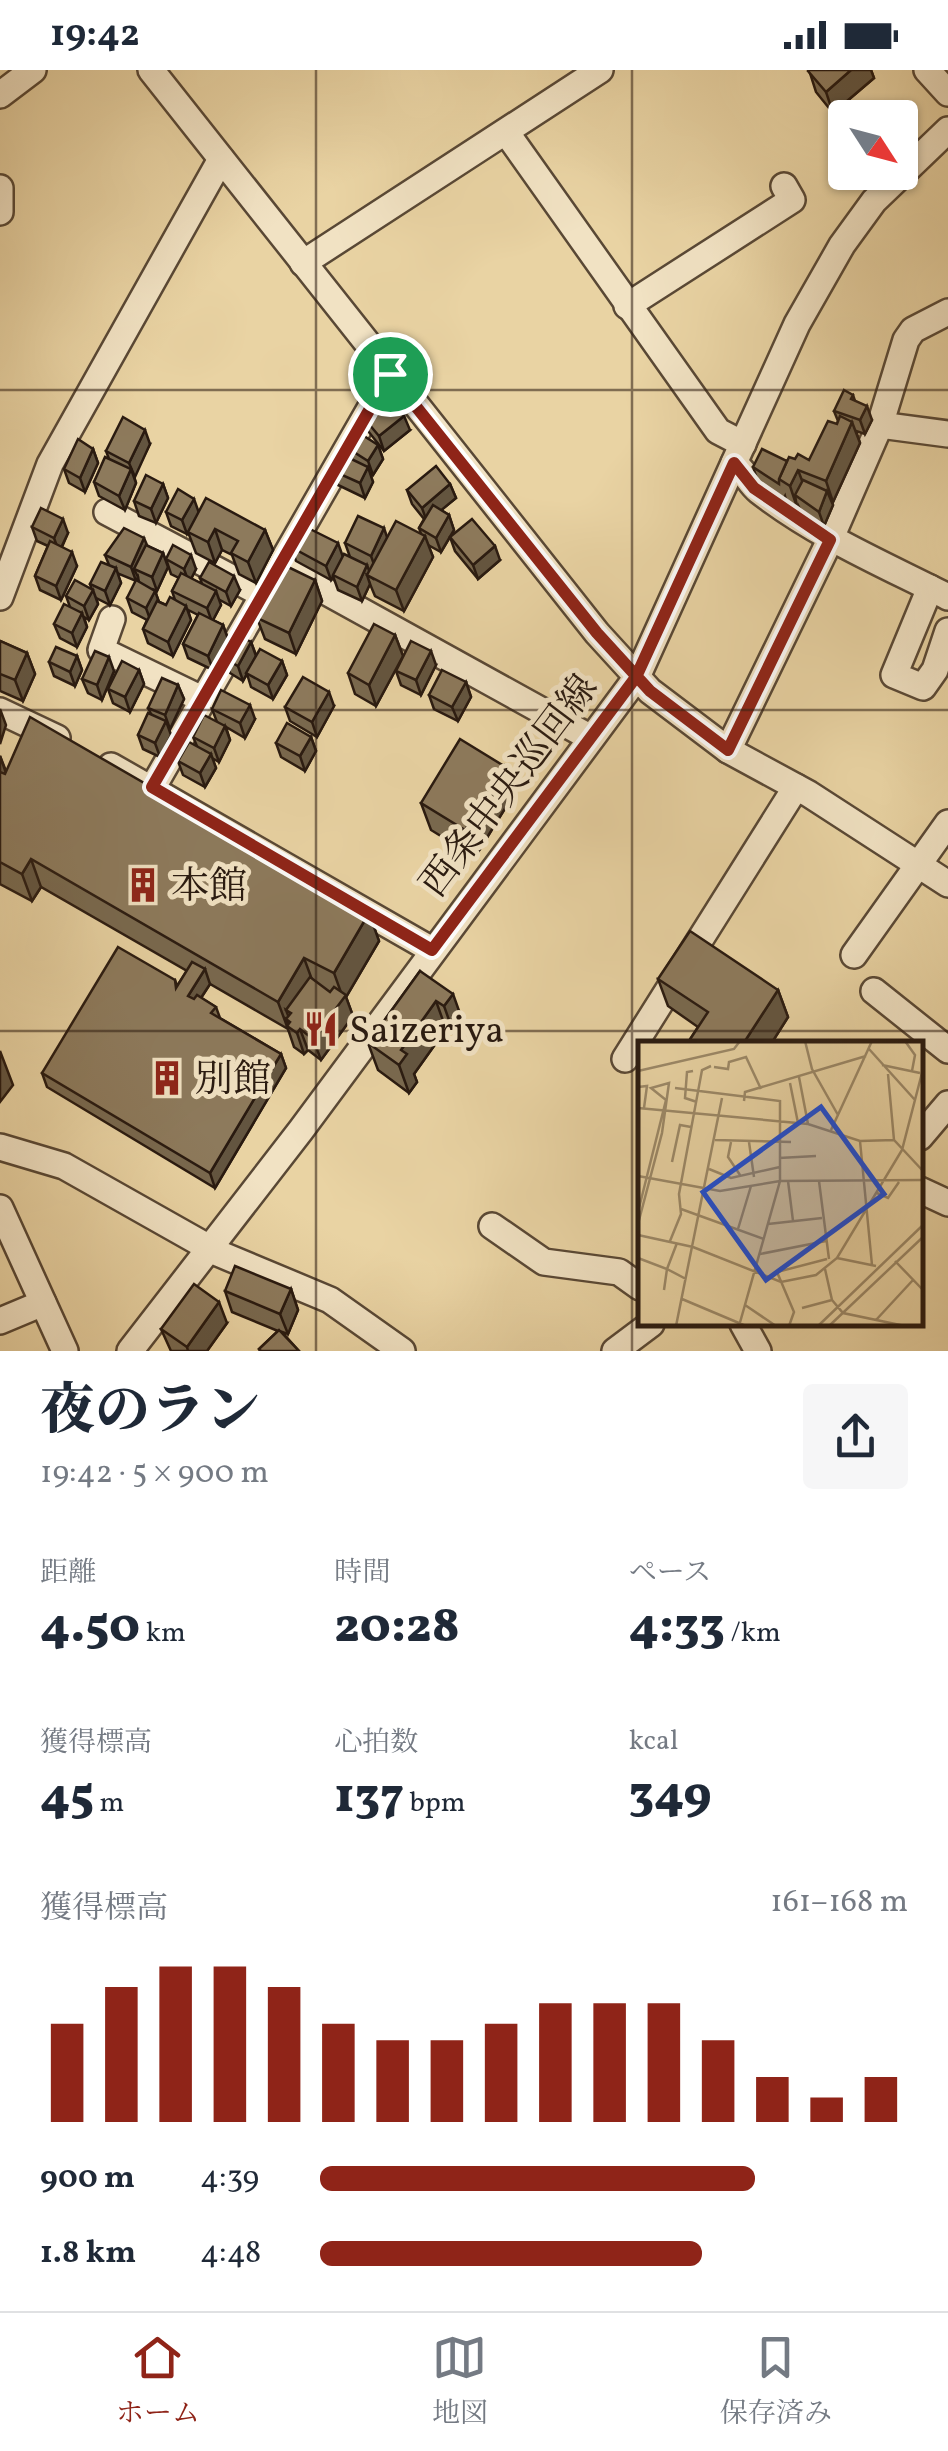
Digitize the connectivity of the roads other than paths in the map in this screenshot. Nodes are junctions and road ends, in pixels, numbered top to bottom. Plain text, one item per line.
1 (33, 70) edge
2 (151, 70) edge
3 (600, 70) edge
4 (927, 70) edge
5 (948, 93) edge
6 (0, 95) edge
7 (948, 130) edge
8 (506, 132) junction
9 (221, 159) junction
10 (784, 186) dead end
11 (0, 188) edge
12 (0, 212) edge
13 (303, 263) junction
14 (626, 306) junction
15 (948, 312) edge
16 (390, 374) junction
17 (880, 424) junction
18 (948, 434) edge
19 (738, 454) junction
20 (107, 512) dead end
21 (830, 540) junction
22 (278, 565) junction
23 (939, 592) edge
24 (262, 594) junction
25 (0, 597) edge
26 (112, 619) dead end
27 (948, 631) edge
28 (636, 677) junction
29 (202, 699) junction
30 (0, 710) edge
31 (590, 738) junction
32 (728, 750) junction
33 (152, 787) junction
34 (796, 788) junction
35 (948, 823) edge
36 (918, 863) junction
37 (948, 884) edge
38 (432, 950) junction
39 (854, 954) dead end
40 (874, 991) dead end
41 (948, 1050) edge
42 (625, 1058) dead end
43 (948, 1104) edge
44 (923, 1133) edge
45 (0, 1147) edge
46 (923, 1191) edge
47 (948, 1202) edge
48 (0, 1208) edge
49 (492, 1226) dead end
50 (209, 1248) junction
51 (638, 1286) edge
52 (43, 1303) junction
53 (0, 1322) edge
54 (648, 1326) edge
55 (744, 1326) edge
56 (391, 1348) edge
57 (64, 1351) edge
58 (130, 1351) edge
59 (616, 1351) edge
60 (758, 1351) edge

1 - 6 street
2 - 9 street
3 - 8 street
4 - 5 street
7 - 19 street, 西条中央巡回線
8 - 13 street
8 - 14 street
9 - 13 street
9 - 25 street
10 - 14 street
11 - 12 street
13 - 16 street
14 - 19 street
15 - 17 street
16 - 22 street
16 - 28 street
17 - 18 street
17 - 21 street
19 - 21 street
19 - 28 street, 西条中央巡回線
20 - 24 street
21 - 23 street
21 - 32 street
22 - 24 street
22 - 31 street
23 - 27 street
24 - 29 street
26 - 29 street
28 - 31 street, 西条中央巡回線
28 - 32 street
29 - 33 street
30 - 33 street
31 - 38 street, 西条中央巡回線
32 - 34 street
33 - 38 street
34 - 36 street
34 - 42 street
35 - 36 street
36 - 37 street
36 - 39 street
38 - 50 street, 西条中央巡回線
40 - 41 street
43 - 44 street
45 - 50 street
46 - 47 street
48 - 52 street
49 - 51 street
50 - 56 street
50 - 58 street, 西条中央巡回線
52 - 53 street
52 - 57 street
54 - 59 street
55 - 60 street

